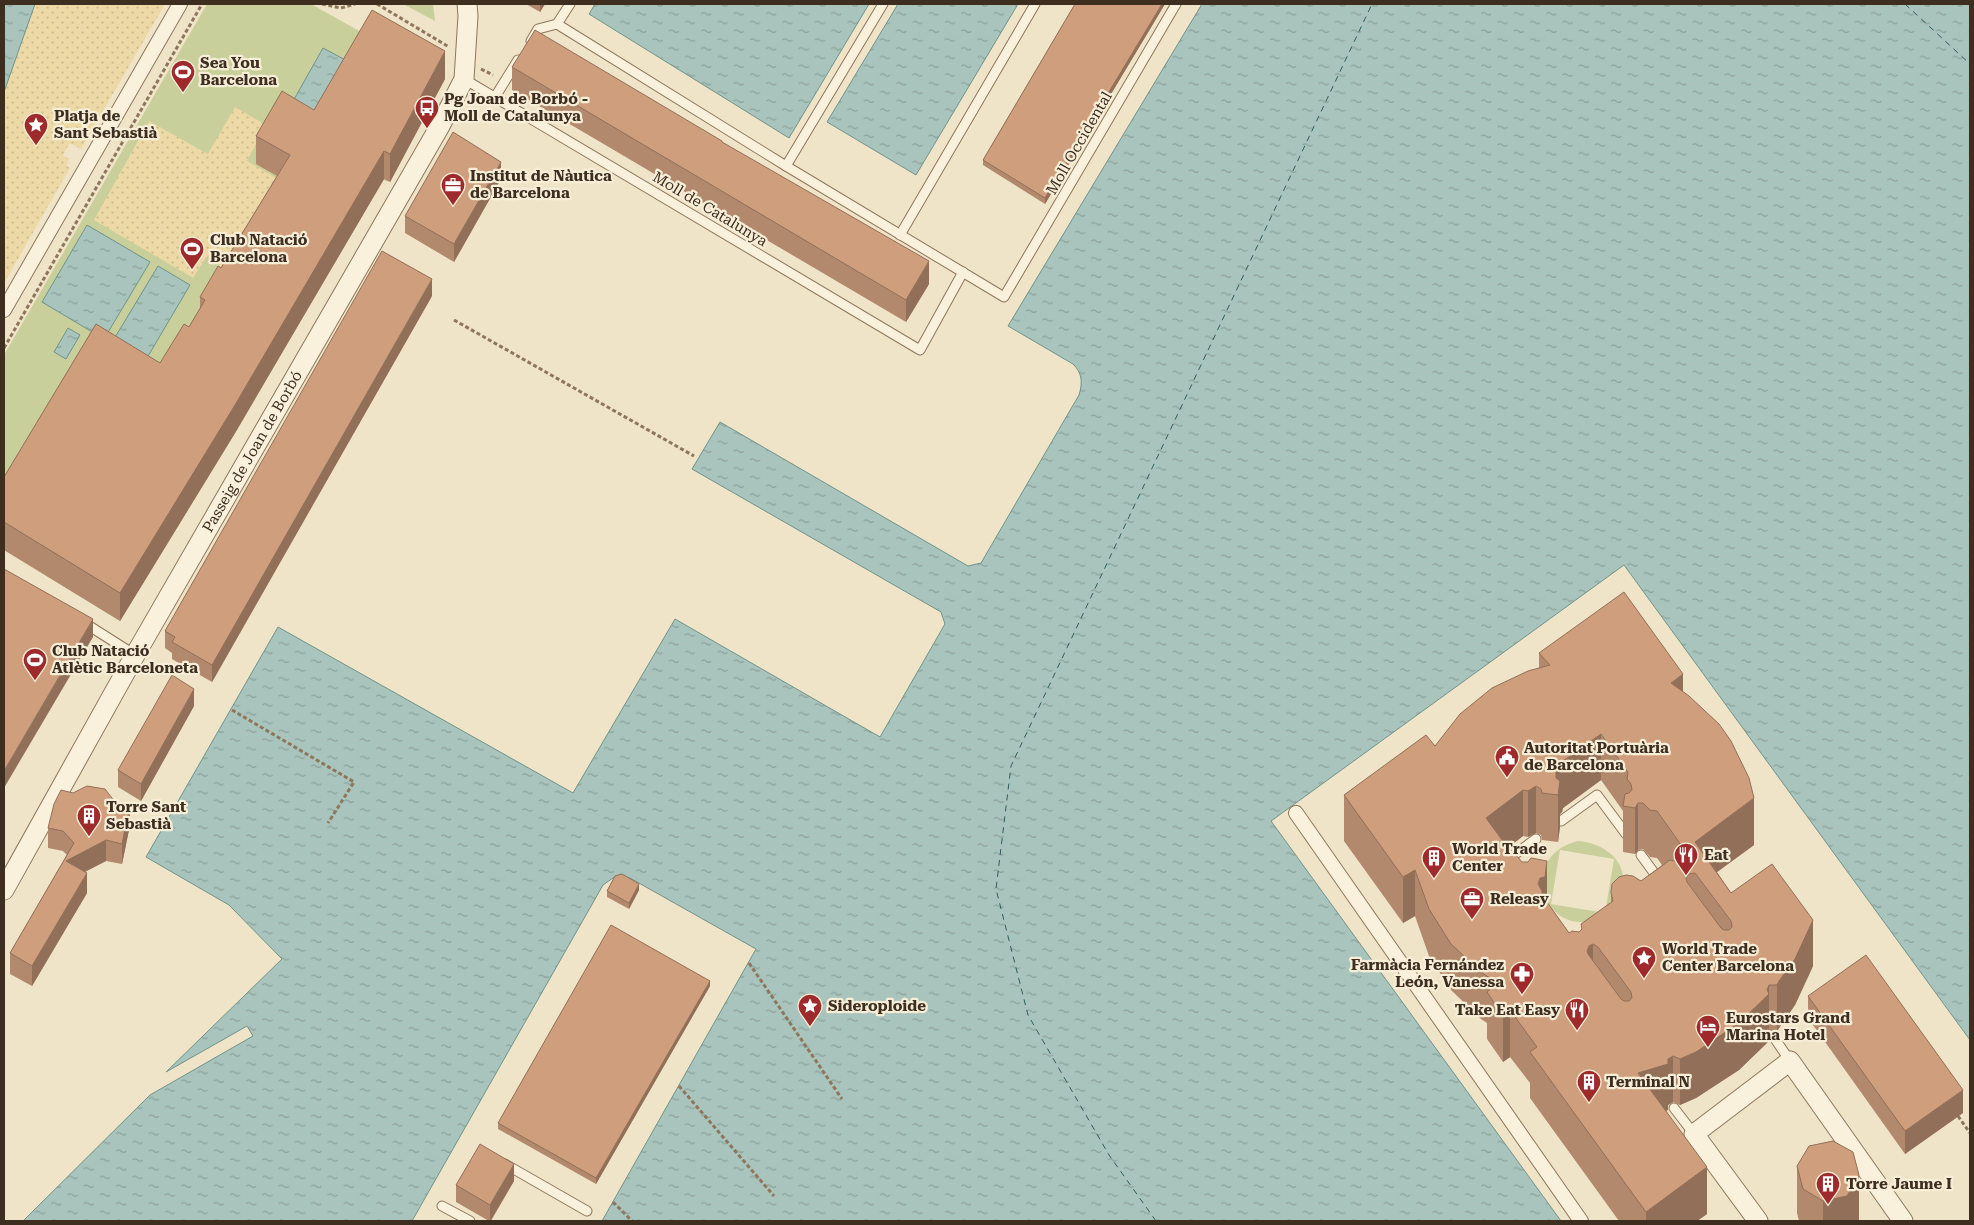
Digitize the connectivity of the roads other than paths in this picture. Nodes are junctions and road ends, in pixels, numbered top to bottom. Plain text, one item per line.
1 (180, 4) edge
2 (467, 4) edge
3 (570, 4) edge
4 (883, 4) edge
5 (1036, 4) edge
6 (1176, 4) edge
7 (557, 24) junction
8 (464, 79) junction
9 (491, 95) junction
10 (786, 166) junction
11 (900, 235) junction
12 (963, 272) junction
13 (4, 310) edge
14 (78, 619) edge
15 (135, 655) junction
16 (1296, 813) dead end
17 (1561, 821) edge
18 (1626, 834) edge
19 (1536, 839) dead end
20 (1641, 855) dead end
21 (1504, 874) edge
22 (1663, 886) edge
23 (4, 890) edge
24 (1773, 1036) dead end
25 (1790, 1062) junction
26 (1674, 1108) dead end
27 (1694, 1134) junction
28 (493, 1158) edge
29 (442, 1206) dead end
30 (587, 1211) dead end
31 (470, 1221) edge
32 (1581, 1221) edge
33 (1758, 1221) edge
34 (1903, 1221) edge

1 - 13 street
2 - 8 street, Passeig de Joan de Borbó
3 - 7 lane
4 - 10 lane
5 - 11 lane
6 - 12 lane, Moll Occidental
7 - 9 lane
7 - 10 lane
8 - 9 lane, Moll de Catalunya
8 - 15 street, Passeig de Joan de Borbó
9 - 12 lane, Moll de Catalunya
10 - 11 lane
11 - 12 lane
14 - 15 lane
15 - 23 street, Passeig de Joan de Borbó
16 - 32 street
17 - 18 lane
19 - 21 lane
20 - 22 lane
24 - 25 lane
25 - 27 street
25 - 34 street
26 - 27 lane
27 - 33 street
28 - 30 lane
29 - 31 lane

